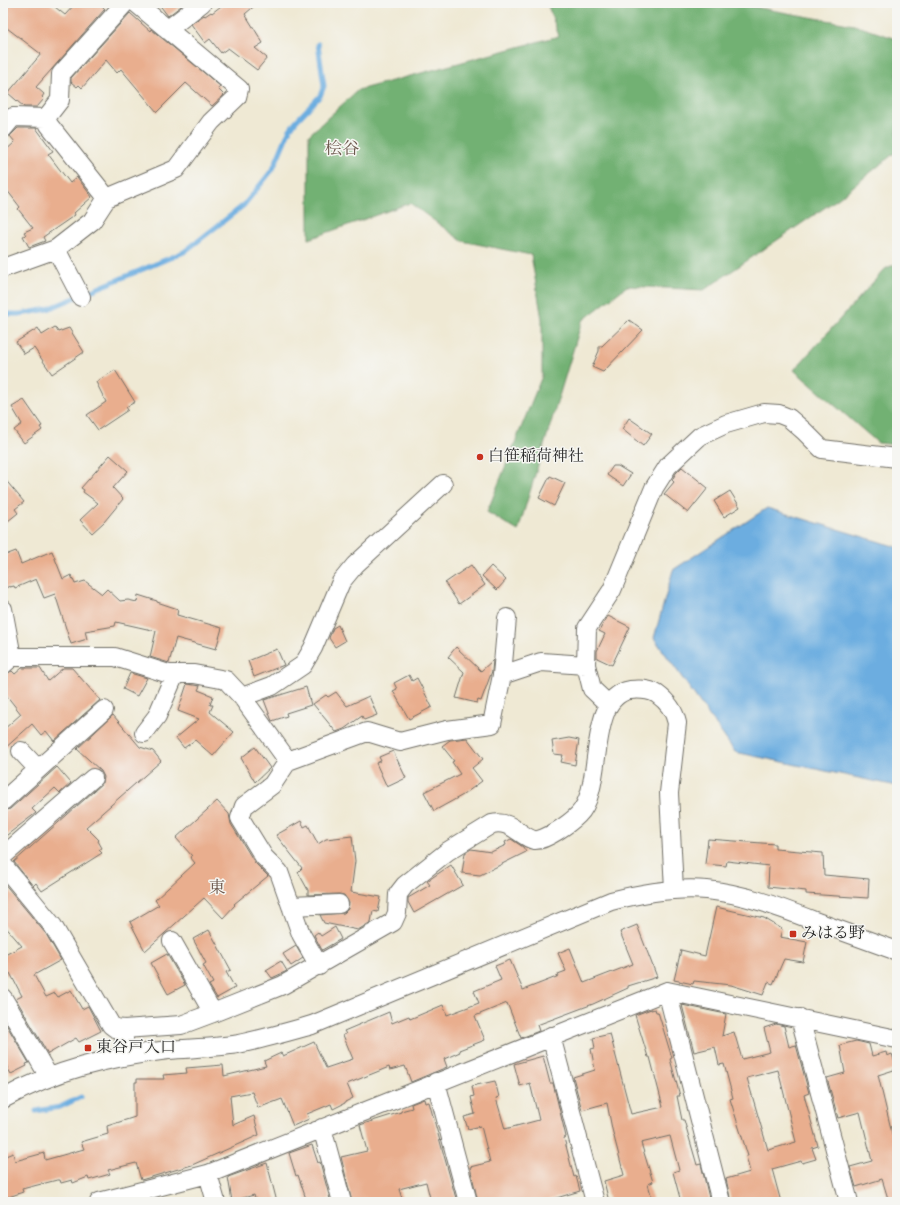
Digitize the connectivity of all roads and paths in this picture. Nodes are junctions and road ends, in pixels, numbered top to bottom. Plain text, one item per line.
1 (125, 3) edge
2 (136, 3) edge
3 (202, 3) edge
4 (167, 30) junction
5 (6, 118) edge
6 (46, 118) junction
7 (107, 198) junction
8 (56, 248) junction
9 (3, 268) edge
10 (81, 297) dead end
11 (897, 458) edge
12 (443, 484) dead end
13 (3, 609) edge
14 (507, 618) dead end
15 (8, 661) edge
16 (586, 665) junction
17 (175, 674) junction
18 (502, 675) junction
19 (242, 697) junction
20 (609, 705) junction
21 (104, 710) dead end
22 (144, 733) dead end
23 (22, 751) dead end
24 (288, 761) junction
25 (38, 769) junction
26 (93, 778) dead end
27 (3, 801) edge
28 (3, 856) edge
29 (3, 865) edge
30 (674, 890) junction
31 (339, 904) dead end
32 (291, 906) junction
33 (172, 941) dead end
34 (897, 951) edge
35 (319, 966) junction
36 (667, 991) junction
37 (3, 998) edge
38 (214, 1013) junction
39 (800, 1018) junction
40 (124, 1029) junction
41 (551, 1036) junction
42 (897, 1039) edge
43 (124, 1056) junction
44 (49, 1077) junction
45 (436, 1082) junction
46 (5, 1092) edge
47 (322, 1128) junction
48 (208, 1174) junction
49 (99, 1202) edge
50 (216, 1202) edge
51 (342, 1202) edge
52 (468, 1202) edge
53 (595, 1202) edge
54 (721, 1202) edge
55 (849, 1202) edge

1 - 6 street
2 - 4 street
3 - 4 street
4 - 7 street
5 - 6 street
6 - 7 street
7 - 8 street
8 - 9 street
8 - 10 street
11 - 16 street
12 - 19 street
13 - 15 street
14 - 18 street
15 - 17 street
16 - 18 street
16 - 20 street
17 - 19 street
17 - 22 street
18 - 24 street
19 - 24 street
20 - 30 street
20 - 35 street
21 - 25 street
23 - 25 street
24 - 32 street
25 - 27 street
26 - 28 street
29 - 40 street
30 - 34 street
30 - 43 street
31 - 32 street
32 - 35 street
33 - 38 street
35 - 38 street
36 - 39 street
36 - 41 street
36 - 54 street
37 - 44 street
38 - 40 street
39 - 42 street
39 - 55 street
40 - 43 street
41 - 45 street
41 - 53 street
43 - 44 street
44 - 46 street
45 - 47 street
45 - 52 street
47 - 48 street
47 - 51 street
48 - 49 street
48 - 50 street

